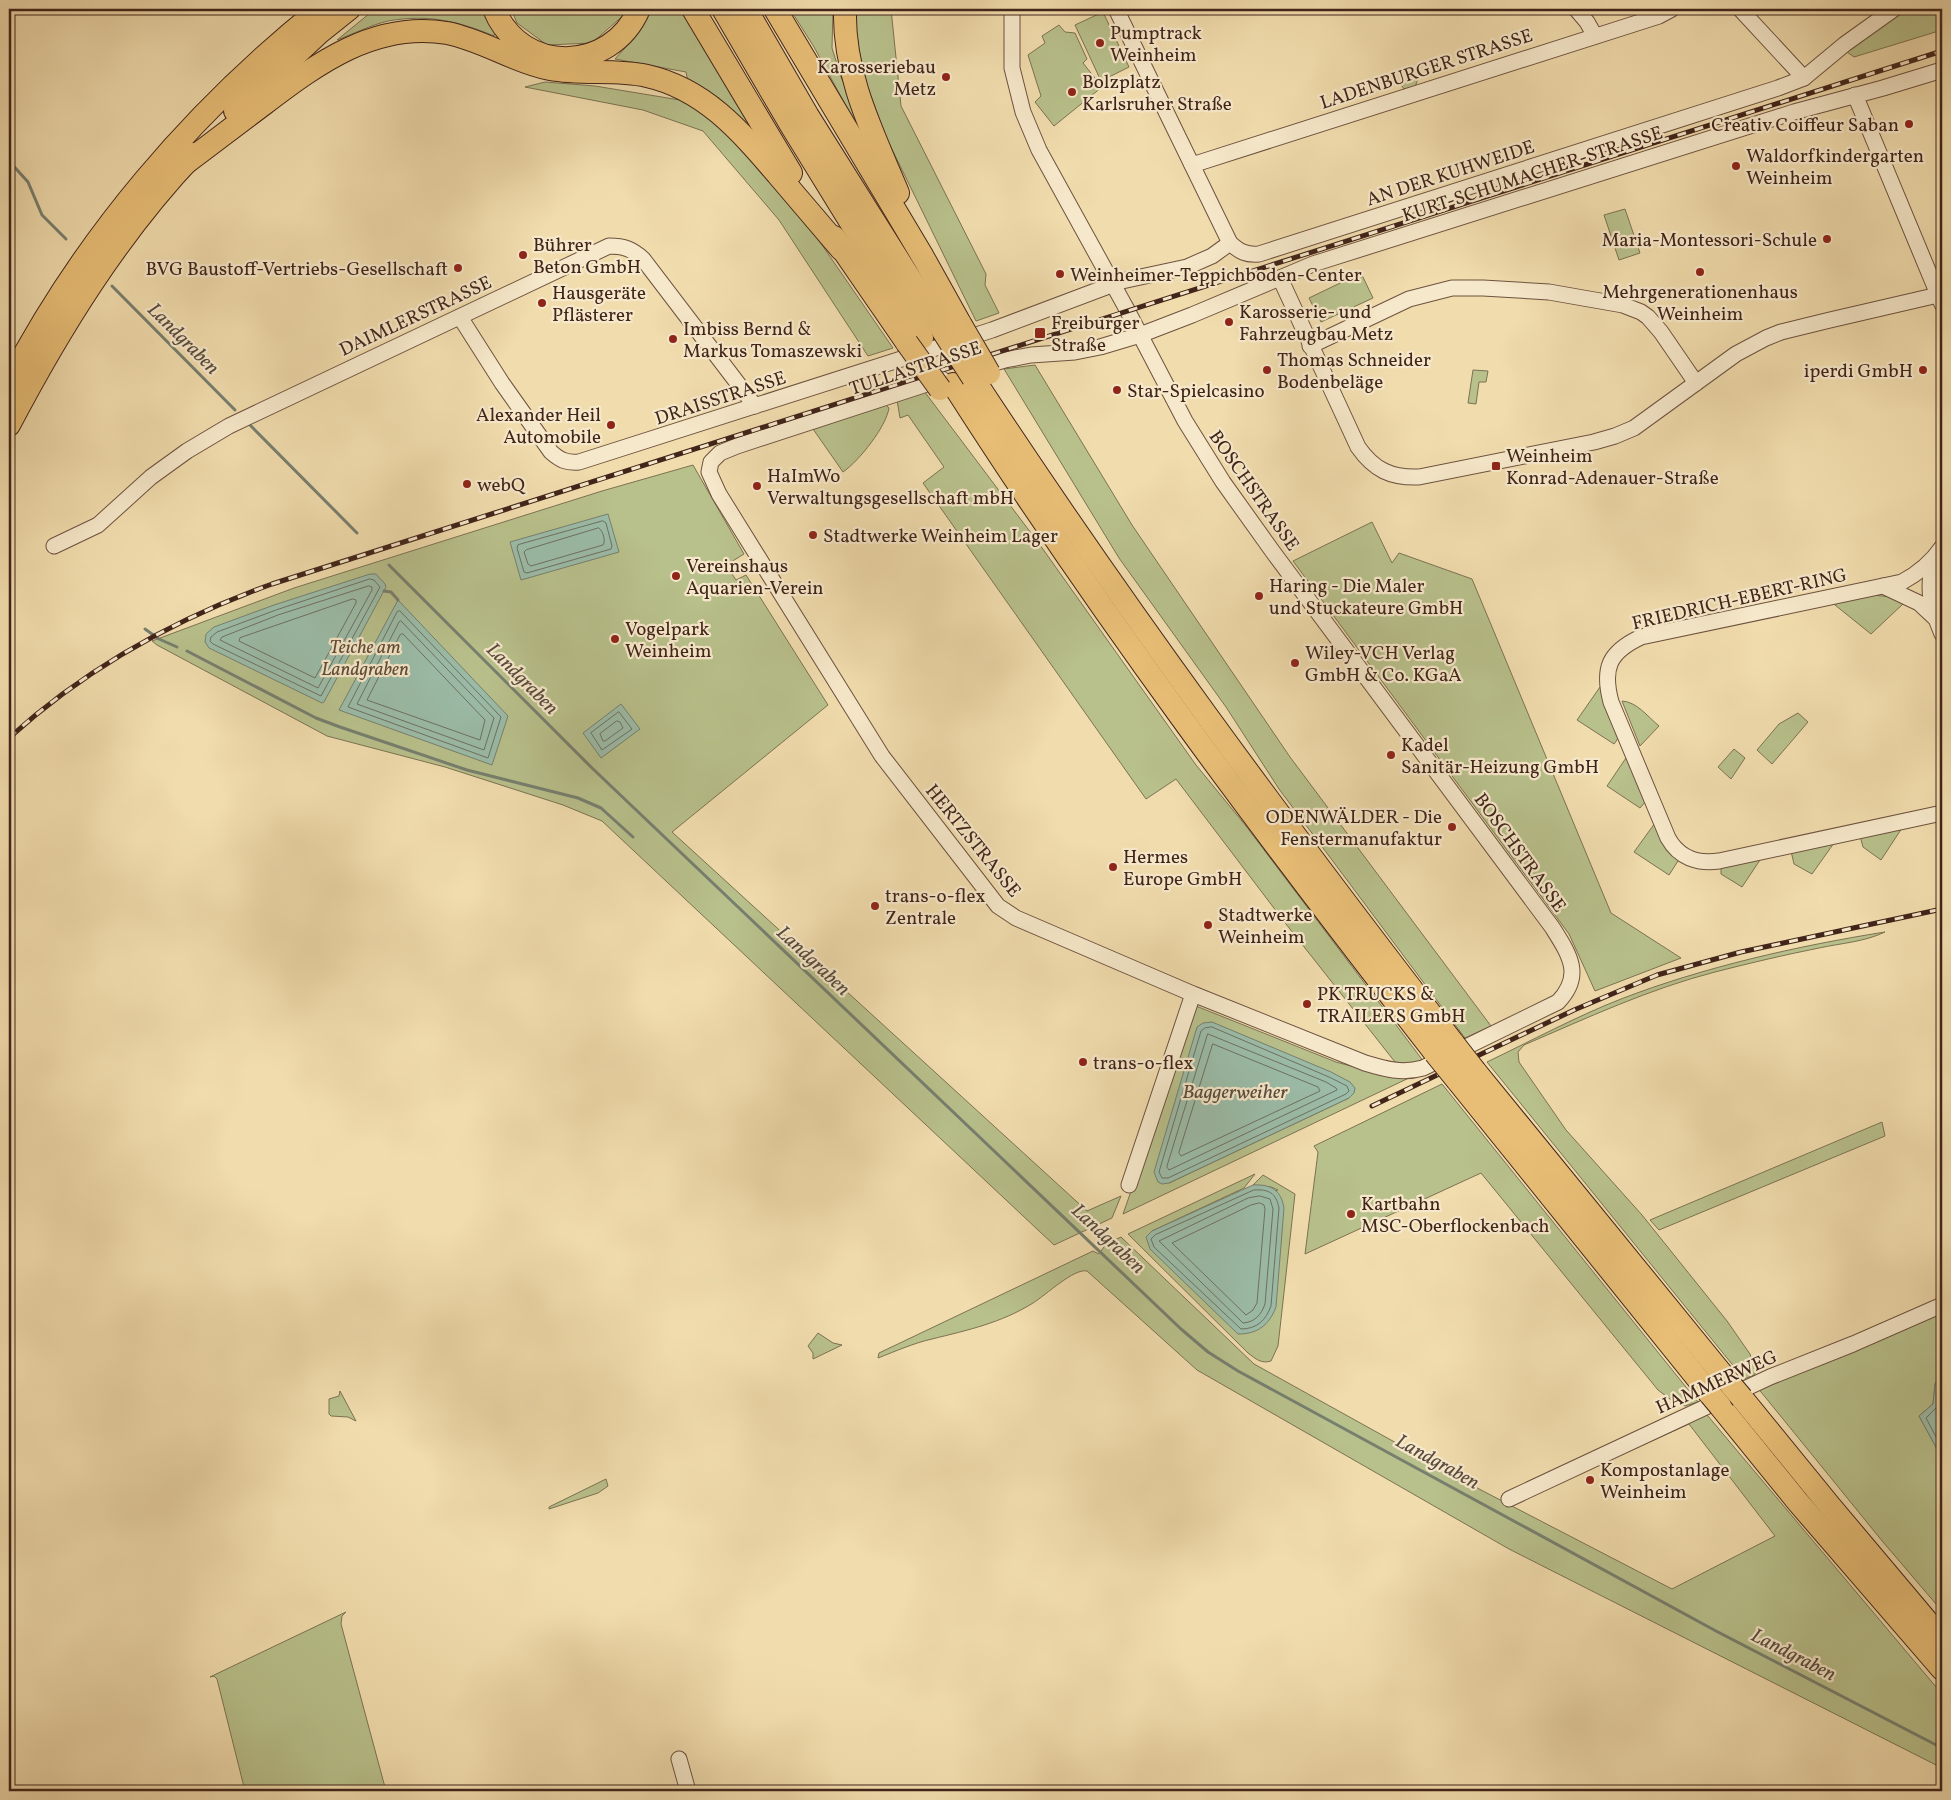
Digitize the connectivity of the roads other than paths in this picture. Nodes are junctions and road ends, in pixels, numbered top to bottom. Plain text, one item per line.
1 (310, 9) edge
2 (320, 9) edge
3 (350, 9) edge
4 (494, 9) edge
5 (639, 9) edge
6 (693, 9) edge
7 (723, 9) edge
8 (746, 9) edge
9 (775, 9) edge
10 (846, 9) edge
11 (1012, 9) edge
12 (1116, 9) edge
13 (1576, 9) edge
14 (1672, 9) edge
15 (1740, 9) edge
16 (1894, 9) edge
17 (288, 35) junction
18 (1596, 36) junction
19 (1942, 70) edge
20 (1804, 78) junction
21 (1855, 95) junction
22 (183, 165) junction
23 (1192, 165) junction
24 (1230, 243) junction
25 (841, 249) junction
26 (923, 257) junction
27 (1280, 278) junction
28 (1112, 284) junction
29 (1940, 300) edge
30 (460, 317) junction
31 (934, 334) junction
32 (1140, 335) junction
33 (1310, 346) junction
34 (964, 381) junction
35 (9, 383) edge
36 (1696, 383) junction
37 (755, 406) junction
38 (9, 425) edge
39 (711, 462) joint
40 (54, 546) dead end
41 (1942, 547) edge
42 (1933, 560) junction
43 (1883, 586) junction
44 (1935, 618) junction
45 (1942, 634) edge
46 (1942, 813) edge
47 (1193, 994) junction
48 (1437, 1055) junction
49 (1466, 1076) junction
50 (1129, 1185) dead end
51 (1942, 1305) edge
52 (1509, 1499) dead end
53 (1942, 1639) edge
54 (1942, 1669) edge
55 (679, 1758) dead end
56 (688, 1791) edge

1 - 17 highway
2 - 17 highway
3 - 22 highway
4 - 5 highway
6 - 25 highway
7 - 31 highway
8 - 31 highway
9 - 26 highway
10 - 26 highway
11 - 28 street
12 - 23 street
13 - 18 street
14 - 18 street, LADENBURGER STRASSE
15 - 20 street
16 - 20 street, AN DER KUHWEIDE
17 - 35 highway
18 - 23 street, LADENBURGER STRASSE
19 - 21 street, KURT-SCHUMACHER-STRASSE
20 - 24 street, AN DER KUHWEIDE
21 - 27 street, KURT-SCHUMACHER-STRASSE
21 - 29 street
22 - 25 highway
22 - 38 highway
23 - 24 street
24 - 28 street
25 - 31 highway
26 - 31 highway
27 - 32 street, KURT-SCHUMACHER-STRASSE
27 - 33 street
28 - 32 street
28 - 37 street, DRAISSTRASSE
29 - 36 street
30 - 37 street, DRAISSTRASSE
30 - 37 street, DAIMLERSTRASSE
30 - 40 street, DAIMLERSTRASSE
31 - 34 highway
31 - 34 highway, bridge
32 - 39 street, TULLASTRASSE
32 - 48 street, BOSCHSTRASSE
33 - 36 street
33 - 36 street
34 - 48 highway
34 - 48 highway
39 - 47 street, HERTZSTRASSE
41 - 42 street, FRIEDRICH-EBERT-RING
42 - 43 street, FRIEDRICH-EBERT-RING
42 - 44 street, FRIEDRICH-EBERT-RING
43 - 44 street, FRIEDRICH-EBERT-RING
43 - 46 street, FRIEDRICH-EBERT-RING
44 - 45 street, FRIEDRICH-EBERT-RING
47 - 48 street, HERTZSTRASSE
47 - 50 street
48 - 49 highway, bridge
49 - 53 highway
49 - 54 highway
51 - 52 street, HAMMERWEG
55 - 56 street

